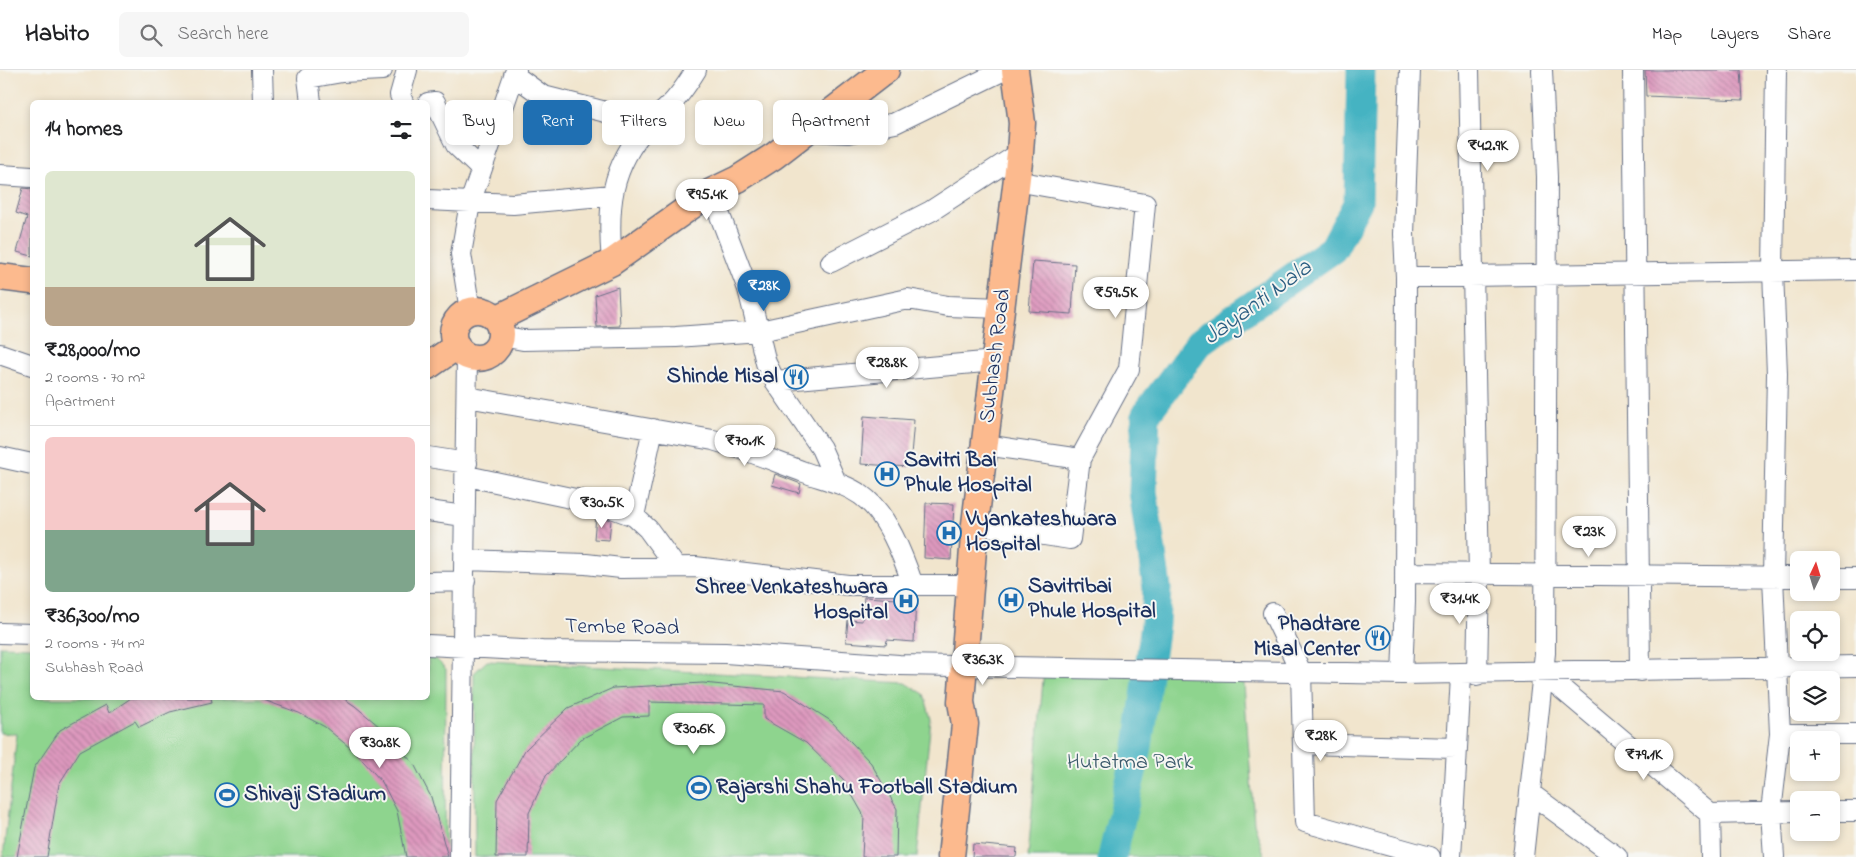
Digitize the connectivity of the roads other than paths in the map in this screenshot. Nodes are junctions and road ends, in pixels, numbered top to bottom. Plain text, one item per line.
1 (262, 70) edge
2 (382, 70) edge
3 (407, 70) edge
4 (696, 70) edge
5 (886, 70) edge
6 (1004, 70) edge
7 (1015, 70) edge
8 (1410, 70) edge
9 (1469, 70) edge
10 (1542, 70) edge
11 (1633, 70) edge
12 (1776, 70) edge
13 (515, 72) edge
14 (263, 100) edge
15 (311, 100) edge
16 (403, 100) edge
17 (674, 100) edge
18 (847, 100) edge
19 (430, 103) edge
20 (602, 111) edge
21 (888, 124) edge
22 (632, 145) edge
23 (788, 145) edge
24 (1020, 153) junction
25 (480, 168) junction
26 (0, 175) edge
27 (30, 177) edge
28 (1016, 181) junction
29 (712, 192) junction
30 (612, 195) junction
31 (430, 200) edge
32 (470, 203) junction
33 (612, 262) junction
34 (831, 262) dead end
35 (1856, 270) edge
36 (1772, 271) junction
37 (1637, 273) junction
38 (1546, 274) junction
39 (0, 276) edge
40 (1473, 276) junction
41 (1406, 277) junction
42 (30, 281) edge
43 (1001, 308) junction
44 (470, 311) junction
45 (498, 328) junction
46 (760, 331) junction
47 (462, 351) junction
48 (0, 354) edge
49 (995, 361) junction
50 (30, 364) edge
51 (430, 365) edge
52 (775, 381) junction
53 (467, 397) junction
54 (653, 429) junction
55 (985, 446) junction
56 (0, 457) edge
57 (430, 458) edge
58 (1080, 459) junction
59 (30, 464) edge
60 (467, 470) junction
61 (836, 482) junction
62 (430, 510) edge
63 (464, 516) junction
64 (634, 516) junction
65 (975, 524) junction
66 (466, 560) junction
67 (675, 566) junction
68 (1405, 573) junction
69 (1479, 576) junction
70 (1546, 576) junction
71 (1640, 576) junction
72 (1773, 576) junction
73 (1790, 577) edge
74 (1840, 578) edge
75 (1856, 578) edge
76 (465, 581) junction
77 (430, 582) edge
78 (972, 584) junction
79 (912, 585) junction
80 (1273, 613) dead end
81 (0, 633) edge
82 (30, 634) edge
83 (430, 645) edge
84 (463, 646) junction
85 (965, 665) junction
86 (1856, 666) edge
87 (1777, 668) junction
88 (1640, 671) junction
89 (1301, 672) junction
90 (1543, 673) junction
91 (1402, 674) junction
92 (1469, 675) junction
93 (961, 702) junction
94 (1780, 734) junction
95 (1856, 734) edge
96 (1303, 744) junction
97 (1456, 748) junction
98 (1530, 793) junction
99 (1840, 811) edge
100 (1856, 811) edge
101 (1771, 812) junction
102 (1790, 812) edge
103 (1710, 814) junction
104 (460, 857) edge
105 (934, 857) edge
106 (951, 857) edge
107 (1430, 857) edge
108 (1450, 857) edge
109 (1523, 857) edge
110 (1618, 857) edge
111 (1711, 857) edge
112 (1774, 857) edge

1 - 14 street
2 - 15 street
3 - 16 street
4 - 17 street
5 - 18 main road
6 - 21 street
7 - 24 main road, Subhash Road
8 - 41 street
9 - 40 street
10 - 38 street
11 - 37 street
12 - 36 street
13 - 20 street
13 - 25 street
19 - 25 street
22 - 30 street
23 - 29 main road
24 - 28 main road, Subhash Road
24 - 34 street
25 - 32 street
26 - 27 street
28 - 43 main road, Subhash Road
28 - 58 street
29 - 33 main road
29 - 46 street
30 - 32 street
30 - 33 street
31 - 32 street
32 - 44 street
33 - 45 main road
35 - 36 street
36 - 37 street
36 - 72 street
37 - 38 street
37 - 71 street
38 - 40 street
38 - 70 street
39 - 42 main road
40 - 41 street
40 - 69 street
41 - 68 street
43 - 46 street
43 - 49 main road, Subhash Road
44 - 45 main road
44 - 47 main road
45 - 46 street
45 - 47 main road
46 - 52 street
47 - 51 main road
47 - 53 street
48 - 50 street
49 - 52 street
49 - 55 main road, Subhash Road
52 - 61 street
53 - 54 street
53 - 60 street
54 - 61 street
54 - 64 street
55 - 58 street
55 - 65 main road, Subhash Road
56 - 59 street
57 - 60 street
58 - 65 street
60 - 63 street
60 - 64 street
61 - 79 street
62 - 63 street
63 - 66 street
64 - 67 street
65 - 78 main road, Subhash Road
66 - 67 street
66 - 76 street
67 - 79 street
68 - 69 street
68 - 91 street
69 - 70 street
69 - 92 street
70 - 71 street
70 - 90 street
71 - 72 street
71 - 88 street
72 - 73 street
72 - 87 street
74 - 75 street
76 - 77 street
76 - 84 street
78 - 79 street
78 - 85 main road, Subhash Road
80 - 89 street
81 - 82 street
83 - 84 street, Tembe Road
84 - 85 street, Tembe Road
84 - 104 street
85 - 89 street, Tembe Road
85 - 93 main road, Subhash Road
86 - 87 street, Tembe Road
87 - 88 street, Tembe Road
87 - 94 street
88 - 90 street, Tembe Road
89 - 91 street, Tembe Road
89 - 96 street
90 - 92 street, Tembe Road
90 - 98 street
90 - 103 street
91 - 92 street, Tembe Road
92 - 97 street
93 - 105 main road, Subhash Road
93 - 106 main road, Subhash Road
94 - 95 street
94 - 101 street
96 - 97 street
96 - 107 street
97 - 108 street
98 - 109 street
98 - 110 street
99 - 100 street
101 - 102 street
101 - 103 street
101 - 112 street
103 - 111 street

